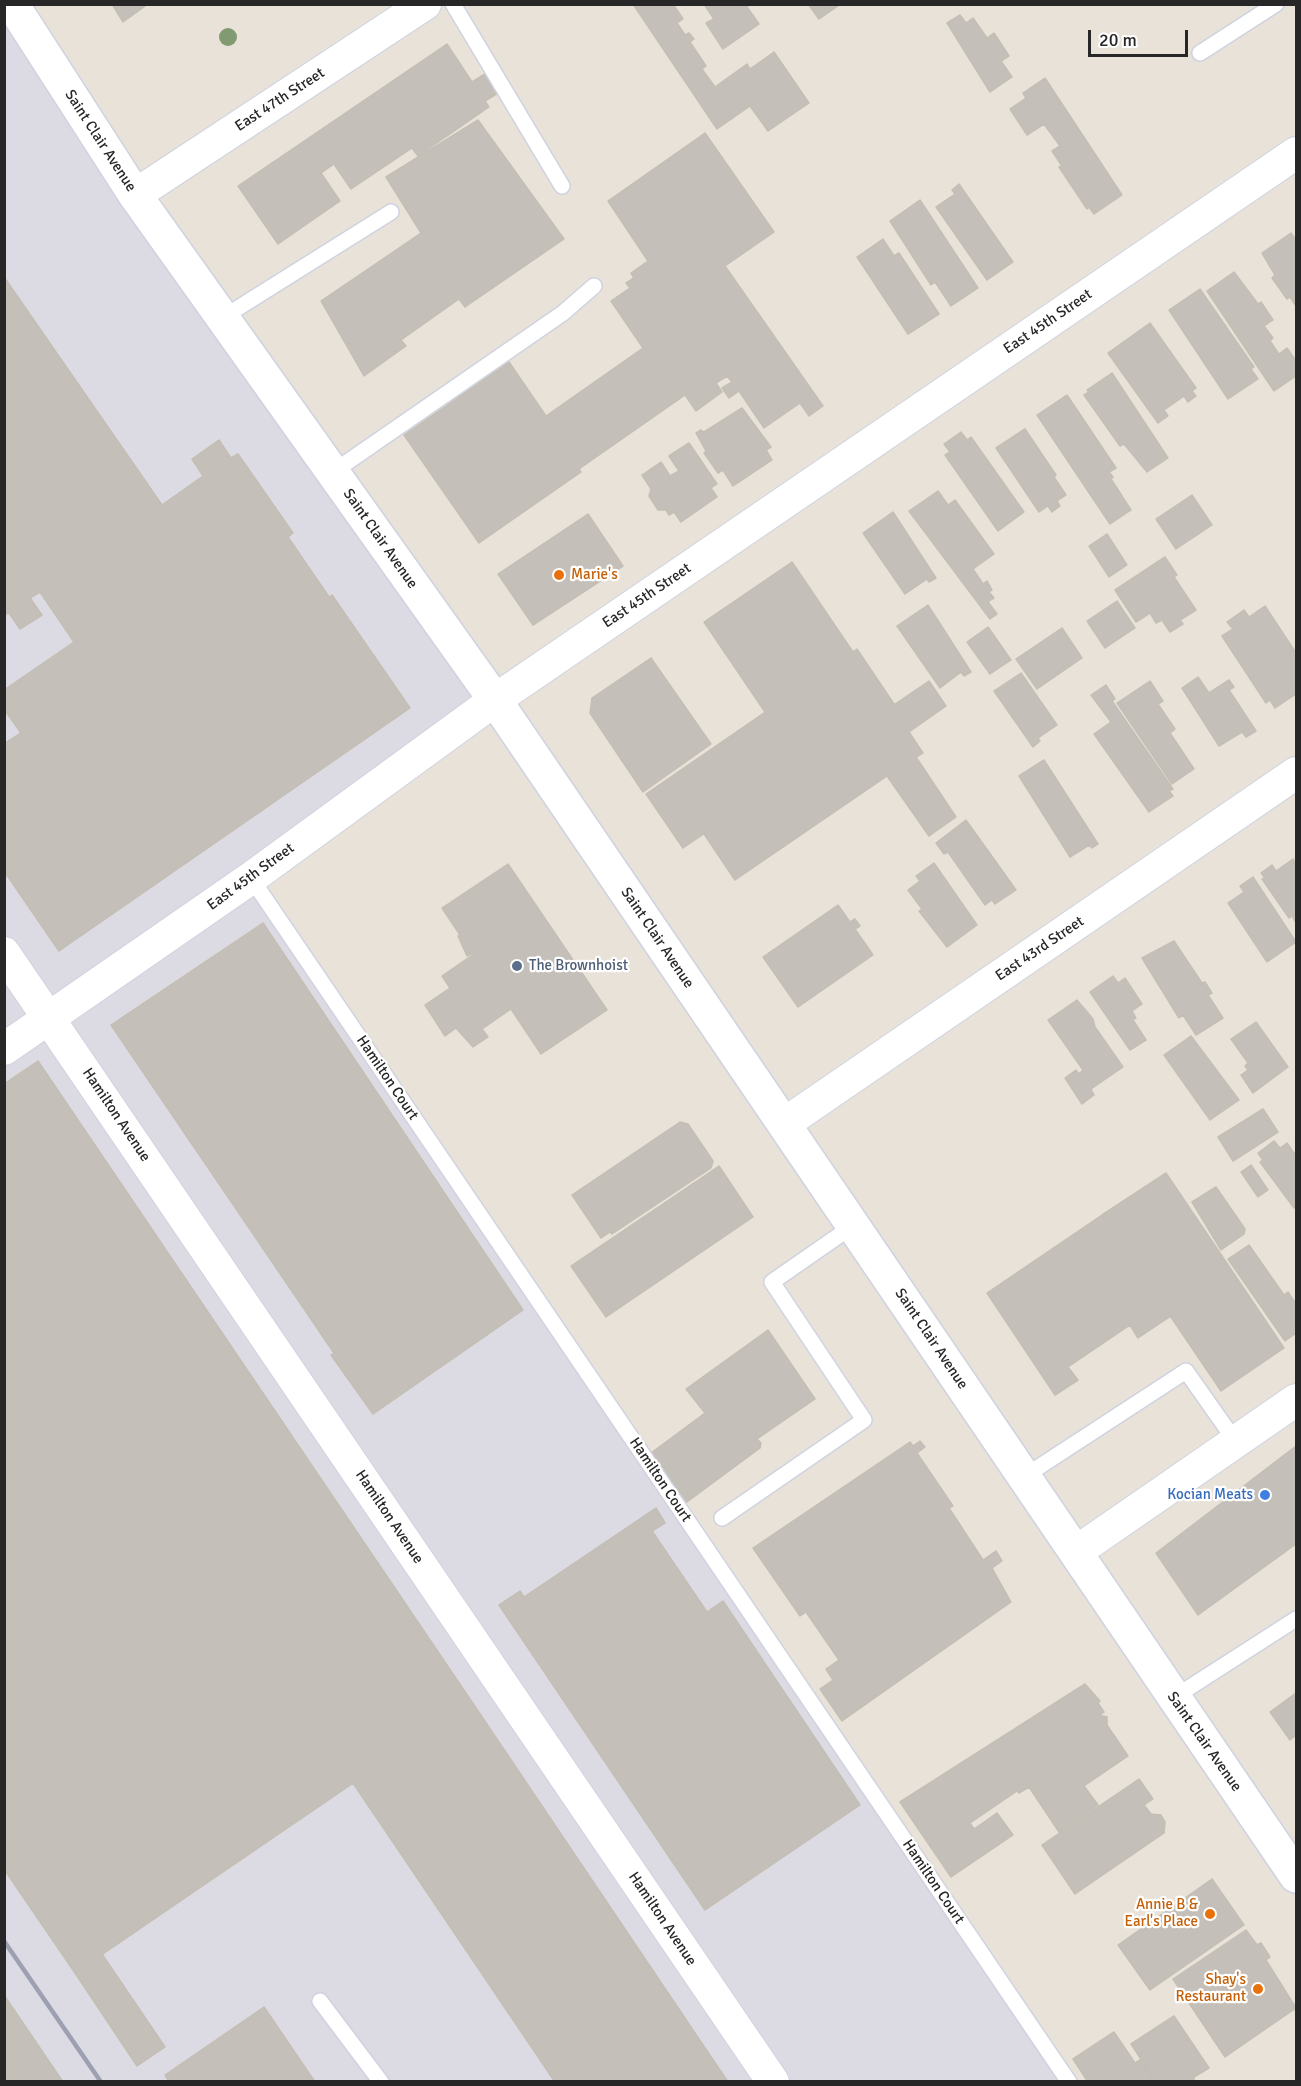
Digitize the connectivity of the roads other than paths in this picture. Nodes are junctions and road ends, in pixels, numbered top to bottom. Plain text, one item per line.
1 (12, 4) edge
2 (453, 4) edge
3 (1276, 4) edge
4 (407, 9) edge
5 (1200, 53) dead end
6 (1296, 153) edge
7 (562, 186) dead end
8 (135, 195) junction
9 (391, 212) dead end
10 (594, 286) dead end
11 (222, 318) junction
12 (333, 472) junction
13 (495, 700) junction
14 (1296, 773) edge
15 (251, 878) junction
16 (4, 953) edge
17 (50, 1018) junction
18 (4, 1049) edge
19 (784, 1124) junction
20 (854, 1225) junction
21 (1296, 1400) edge
22 (1236, 1442) junction
23 (1024, 1476) junction
24 (722, 1518) dead end
25 (1076, 1552) junction
26 (1296, 1619) edge
27 (1173, 1698) junction
28 (1296, 1876) edge
29 (320, 2001) dead end
30 (381, 2082) edge
31 (773, 2082) edge
32 (1069, 2082) edge

1 - 8 main road, Saint Clair Avenue
2 - 7 lane
3 - 5 lane
4 - 8 street, East 47th Street
6 - 13 street, East 45th Street
8 - 11 main road, Saint Clair Avenue
9 - 11 lane
10 - 12 lane
11 - 12 main road, Saint Clair Avenue
12 - 13 main road, Saint Clair Avenue
13 - 15 street, East 45th Street
13 - 19 main road, Saint Clair Avenue
14 - 19 street, East 43rd Street
15 - 17 street, East 45th Street
15 - 32 lane, Hamilton Court
16 - 17 street, Hamilton Avenue
17 - 18 street, East 45th Street
17 - 31 street, Hamilton Avenue
19 - 20 main road, Saint Clair Avenue
20 - 23 main road, Saint Clair Avenue
20 - 24 lane
21 - 22 street
22 - 23 lane
22 - 25 street
23 - 25 main road, Saint Clair Avenue
25 - 27 main road, Saint Clair Avenue
26 - 27 lane
27 - 28 main road, Saint Clair Avenue
29 - 30 lane

